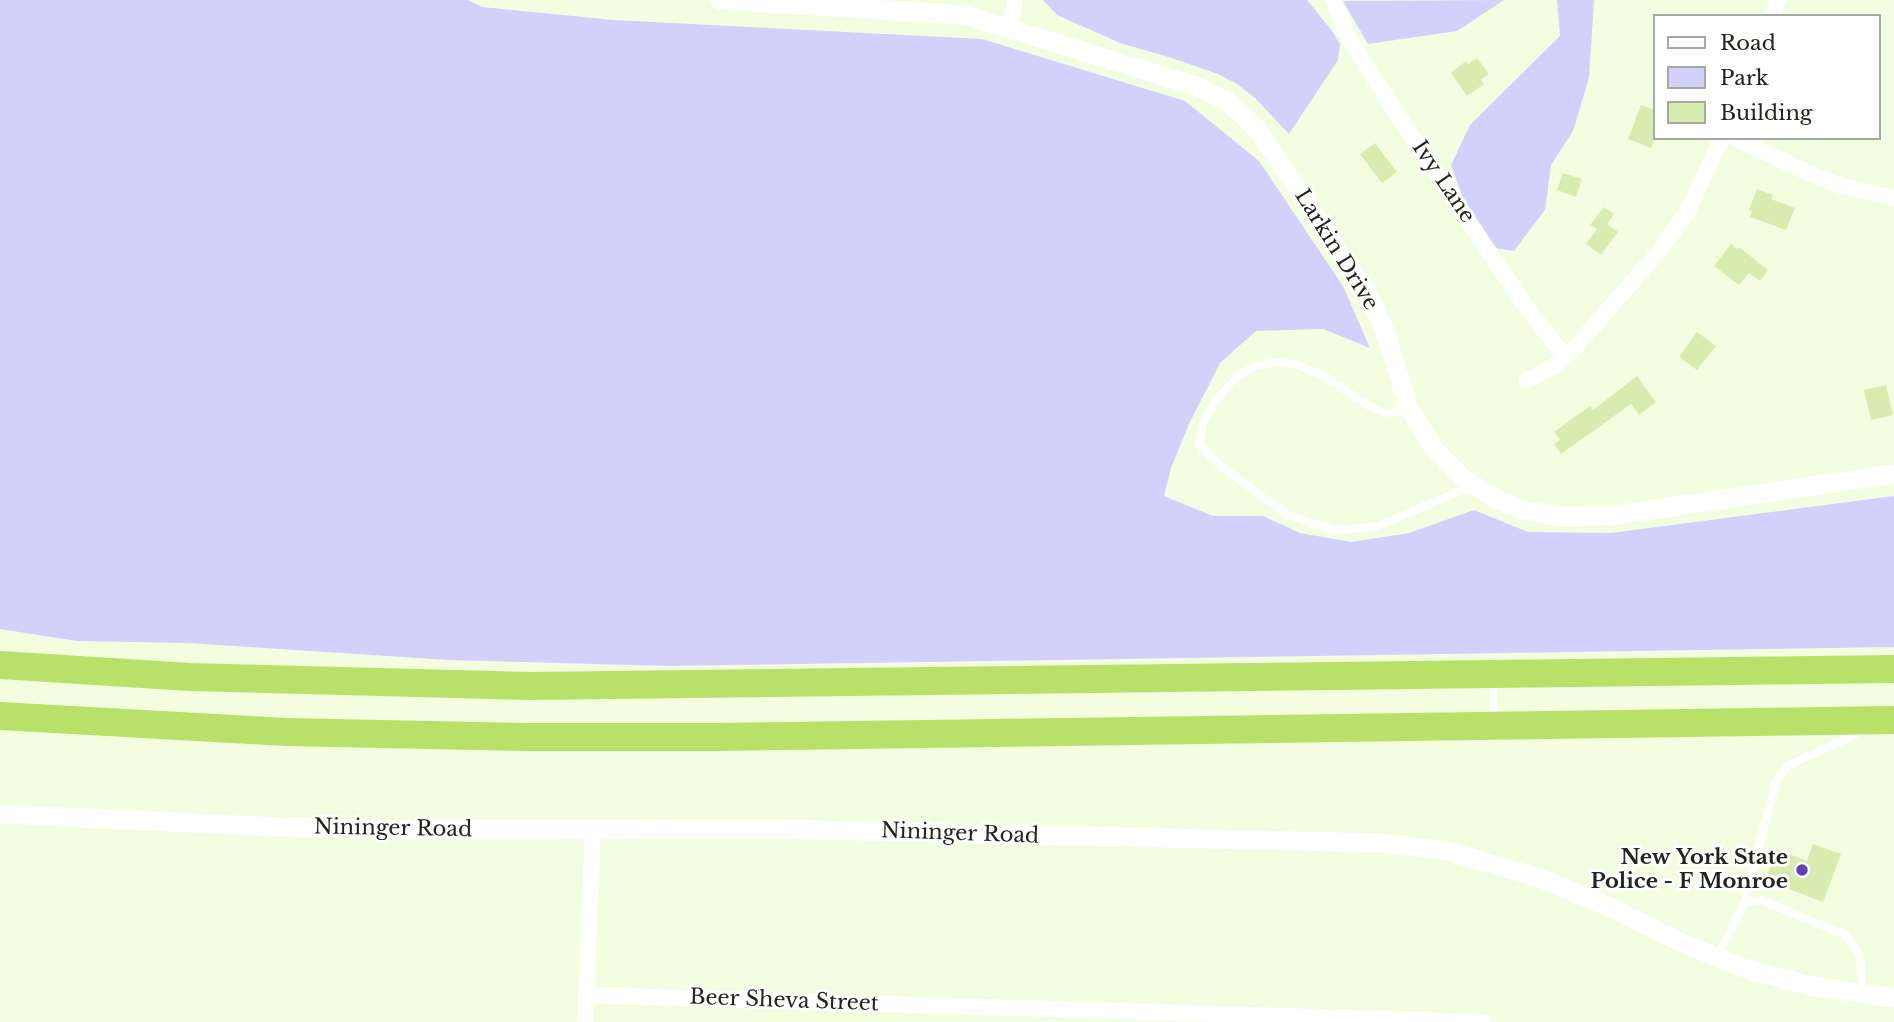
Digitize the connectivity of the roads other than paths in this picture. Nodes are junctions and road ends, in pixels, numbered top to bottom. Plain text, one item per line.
1 (719, 0) edge
2 (1015, 0) edge
3 (1333, 0) edge
4 (1010, 28) junction
5 (1721, 140) edge
6 (1739, 140) edge
7 (1894, 198) edge
8 (1565, 357) junction
9 (1526, 382) dead end
10 (1409, 408) junction
11 (1894, 474) edge
12 (1474, 485) junction
13 (0, 665) edge
14 (1894, 669) edge
15 (1494, 674) junction
16 (0, 716) edge
17 (1889, 720) edge
18 (1494, 726) junction
19 (0, 814) edge
20 (593, 828) junction
21 (1744, 903) junction
22 (1717, 958) junction
23 (587, 995) junction
24 (1863, 995) junction
25 (1894, 998) edge
26 (1453, 1021) edge
27 (585, 1022) edge
28 (1483, 1022) edge

1 - 4 street, Larkin Drive
2 - 4 street
3 - 8 street, Ivy Lane
4 - 10 street, Larkin Drive
5 - 8 street
6 - 7 street
8 - 9 street
10 - 12 street, Larkin Drive
10 - 12 lane
11 - 12 street, Larkin Drive
13 - 15 highway
14 - 15 highway
15 - 18 lane
16 - 18 highway
17 - 18 highway
17 - 21 lane
19 - 20 street, Nininger Road
20 - 22 street, Nininger Road
20 - 23 street
21 - 22 lane
21 - 24 lane
22 - 24 street, Nininger Road
23 - 26 street, Beer Sheva Street
23 - 27 street
24 - 25 street, Nininger Road
26 - 28 street, Beer Sheva Street

